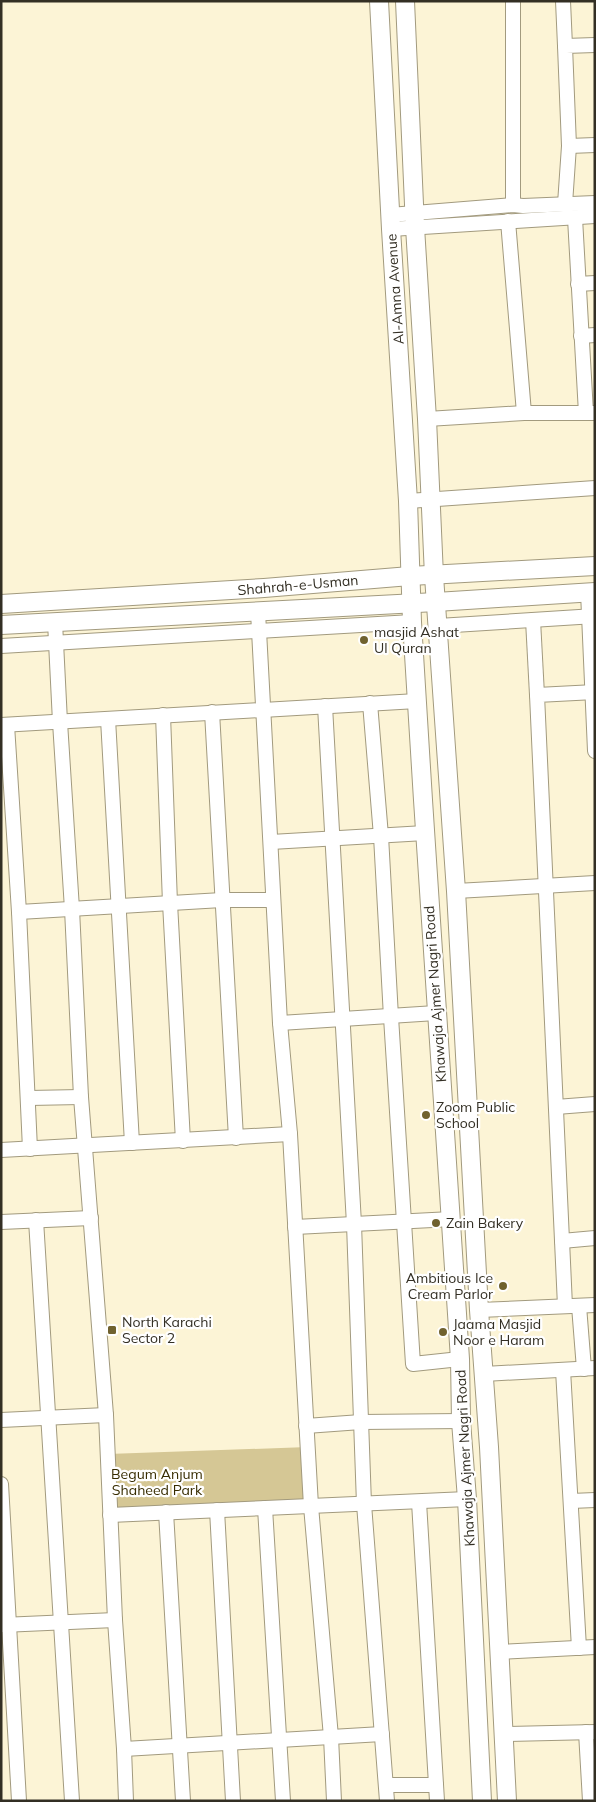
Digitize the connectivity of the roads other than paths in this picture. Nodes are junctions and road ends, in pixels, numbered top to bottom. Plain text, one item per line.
1 (379, 1) edge
2 (405, 1) edge
3 (514, 1) edge
4 (563, 1) edge
5 (595, 45) edge
6 (564, 46) junction
7 (595, 145) edge
8 (569, 146) junction
9 (595, 203) edge
10 (513, 204) junction
11 (564, 204) junction
12 (595, 216) edge
13 (575, 218) junction
14 (414, 220) junction
15 (508, 221) junction
16 (390, 222) junction
17 (595, 283) edge
18 (578, 284) junction
19 (588, 336) edge
20 (524, 413) junction
21 (591, 413) edge
22 (427, 419) junction
23 (595, 488) edge
24 (432, 501) junction
25 (408, 502) junction
26 (595, 566) edge
27 (410, 576) junction
28 (434, 576) junction
29 (591, 592) edge
30 (436, 602) junction
31 (1, 604) edge
32 (412, 604) junction
33 (258, 612) junction
34 (592, 616) edge
35 (533, 620) junction
36 (56, 622) junction
37 (412, 622) junction
38 (1, 625) edge
39 (438, 626) junction
40 (261, 632) junction
41 (56, 643) junction
42 (1, 646) edge
43 (594, 692) edge
44 (537, 695) junction
45 (417, 701) junction
46 (370, 704) junction
47 (325, 706) junction
48 (264, 708) junction
49 (212, 712) junction
50 (163, 716) junction
51 (108, 719) junction
52 (60, 722) junction
53 (4, 725) edge
54 (595, 751) edge
55 (449, 798) junction
56 (423, 800) junction
57 (425, 833) junction
58 (381, 836) junction
59 (332, 838) junction
60 (270, 842) junction
61 (595, 884) edge
62 (546, 885) junction
63 (456, 891) junction
64 (222, 900) junction
65 (273, 900) junction
66 (170, 903) junction
67 (120, 906) junction
68 (72, 909) junction
69 (19, 912) junction
70 (436, 1013) junction
71 (391, 1016) junction
72 (342, 1020) junction
73 (280, 1023) junction
74 (81, 1097) junction
75 (29, 1098) junction
76 (595, 1104) edge
77 (556, 1107) junction
78 (468, 1124) junction
79 (445, 1127) junction
80 (290, 1134) junction
81 (236, 1138) junction
82 (183, 1141) junction
83 (132, 1143) junction
84 (85, 1146) junction
85 (30, 1149) junction
86 (1, 1150) edge
87 (91, 1218) junction
88 (452, 1218) junction
89 (36, 1220) junction
90 (405, 1221) junction
91 (1, 1222) edge
92 (354, 1224) junction
93 (295, 1227) junction
94 (595, 1238) edge
95 (562, 1240) junction
96 (595, 1305) edge
97 (565, 1306) junction
98 (579, 1306) junction
99 (479, 1310) junction
100 (460, 1359) junction
101 (589, 1368) edge
102 (563, 1370) junction
103 (484, 1374) junction
104 (106, 1415) junction
105 (48, 1418) junction
106 (1, 1420) edge
107 (461, 1421) junction
108 (361, 1422) junction
109 (306, 1426) junction
110 (488, 1447) junction
111 (463, 1449) junction
112 (1, 1484) edge
113 (467, 1499) junction
114 (595, 1500) edge
115 (571, 1501) junction
116 (419, 1502) junction
117 (364, 1504) junction
118 (311, 1506) junction
119 (265, 1508) junction
120 (217, 1510) junction
121 (166, 1512) junction
122 (110, 1515) junction
123 (115, 1620) junction
124 (60, 1622) junction
125 (6, 1625) edge
126 (595, 1647) edge
127 (579, 1648) junction
128 (500, 1652) junction
129 (590, 1732) edge
130 (382, 1734) junction
131 (503, 1734) junction
132 (331, 1737) junction
133 (280, 1740) junction
134 (230, 1743) junction
135 (181, 1746) junction
136 (124, 1750) junction
137 (386, 1785) junction
138 (436, 1785) junction
139 (591, 1792) edge
140 (19, 1801) edge
141 (72, 1801) edge
142 (126, 1801) edge
143 (183, 1801) edge
144 (233, 1801) edge
145 (283, 1801) edge
146 (334, 1801) edge
147 (387, 1801) edge
148 (437, 1801) edge
149 (482, 1801) edge
150 (507, 1801) edge

1 - 16 main road, Al-Amna Avenue
2 - 14 main road, Khawaja Ajmer Nagri Road
3 - 10 street
4 - 6 street
5 - 6 street
6 - 8 street
7 - 8 street
8 - 11 street
9 - 11 street
10 - 11 street
10 - 14 street
12 - 13 street
13 - 15 street
13 - 18 street
14 - 15 street
14 - 16 street
14 - 22 main road, Khawaja Ajmer Nagri Road
15 - 20 street
16 - 25 main road, Al-Amna Avenue
17 - 18 street
18 - 19 street
19 - 21 street
20 - 21 street
20 - 22 street
22 - 24 main road, Khawaja Ajmer Nagri Road
23 - 24 street
24 - 25 street
24 - 28 main road, Khawaja Ajmer Nagri Road
25 - 27 main road, Al-Amna Avenue
26 - 28 main road, Shahrah-e-Usman
27 - 28 main road, Shahrah-e-Usman
27 - 31 main road, Shahrah-e-Usman
27 - 32 main road, Khawaja Ajmer Nagri Road
28 - 30 main road, Khawaja Ajmer Nagri Road
29 - 30 main road, Shahrah-e-Usman
29 - 34 street
30 - 32 main road, Shahrah-e-Usman
30 - 39 main road, Khawaja Ajmer Nagri Road
32 - 33 main road, Shahrah-e-Usman
32 - 37 main road, Khawaja Ajmer Nagri Road
33 - 36 main road, Shahrah-e-Usman
33 - 40 street
34 - 35 street
34 - 43 street
35 - 39 street
35 - 44 street
36 - 38 main road, Shahrah-e-Usman
36 - 41 street
37 - 40 street
37 - 45 main road, Khawaja Ajmer Nagri Road
39 - 55 main road, Khawaja Ajmer Nagri Road
40 - 41 street
40 - 48 street
41 - 42 street
41 - 52 street
43 - 44 street
43 - 54 street
44 - 62 street
45 - 46 street
45 - 56 main road, Khawaja Ajmer Nagri Road
46 - 47 street
46 - 58 street
47 - 48 street
47 - 59 street
48 - 49 street
48 - 60 street
49 - 50 street
49 - 64 street
50 - 51 street
50 - 66 street
51 - 52 street
51 - 67 street
52 - 53 street
52 - 68 street
53 - 69 street
55 - 56 main road
55 - 63 main road, Khawaja Ajmer Nagri Road
56 - 57 main road, Khawaja Ajmer Nagri Road
57 - 58 street
57 - 70 main road, Khawaja Ajmer Nagri Road
58 - 59 street
58 - 71 street
59 - 60 street
59 - 72 street
60 - 65 street
61 - 62 street
62 - 63 street
62 - 77 street
63 - 78 main road, Khawaja Ajmer Nagri Road
64 - 65 street
64 - 66 street
64 - 81 street
65 - 73 street
66 - 67 street
66 - 82 street
67 - 68 street
67 - 83 street
68 - 69 street
68 - 74 street
69 - 75 street
70 - 71 street
70 - 79 main road, Khawaja Ajmer Nagri Road
71 - 72 street
71 - 90 street
72 - 73 street
72 - 92 street
73 - 80 street
74 - 75 street
74 - 84 street
75 - 85 street
76 - 77 street
77 - 95 street
78 - 79 main road
78 - 99 main road, Khawaja Ajmer Nagri Road
79 - 88 main road, Khawaja Ajmer Nagri Road
80 - 81 street
80 - 93 street
81 - 82 street
82 - 83 street
83 - 84 street
84 - 85 street
84 - 87 street
85 - 86 street
87 - 89 street
87 - 104 street
88 - 90 street
88 - 100 main road, Khawaja Ajmer Nagri Road
89 - 91 street
89 - 105 street
90 - 92 street
90 - 100 street
92 - 93 street
92 - 108 street
93 - 109 street
94 - 95 street
95 - 97 street
96 - 98 street
97 - 98 street
97 - 99 street
98 - 101 street
99 - 103 main road, Khawaja Ajmer Nagri Road
100 - 107 main road, Khawaja Ajmer Nagri Road
101 - 102 street
102 - 103 street
102 - 115 street
103 - 110 main road, Khawaja Ajmer Nagri Road
104 - 105 street
104 - 122 street
105 - 106 street
105 - 124 street
107 - 108 street
107 - 111 main road, Khawaja Ajmer Nagri Road
108 - 109 street
108 - 117 street
109 - 118 street
110 - 111 main road
110 - 128 main road, Khawaja Ajmer Nagri Road
111 - 113 main road, Khawaja Ajmer Nagri Road
112 - 125 street
113 - 116 street
113 - 149 main road, Khawaja Ajmer Nagri Road
114 - 115 street
115 - 127 street
116 - 117 street
116 - 138 street
117 - 118 street
117 - 130 street
118 - 119 street
118 - 132 street
119 - 120 street
119 - 133 street
120 - 121 street
120 - 134 street
121 - 122 street
121 - 135 street
122 - 123 street
123 - 124 street
123 - 136 street
124 - 125 street
124 - 141 street
125 - 140 street
126 - 127 street
127 - 128 street
128 - 131 main road, Khawaja Ajmer Nagri Road
129 - 131 street
129 - 139 street
130 - 132 street
130 - 137 street
131 - 150 main road, Khawaja Ajmer Nagri Road
132 - 133 street
132 - 146 street
133 - 134 street
133 - 145 street
134 - 135 street
134 - 144 street
135 - 136 street
135 - 143 street
136 - 142 street
137 - 138 street
137 - 147 street
138 - 148 street

